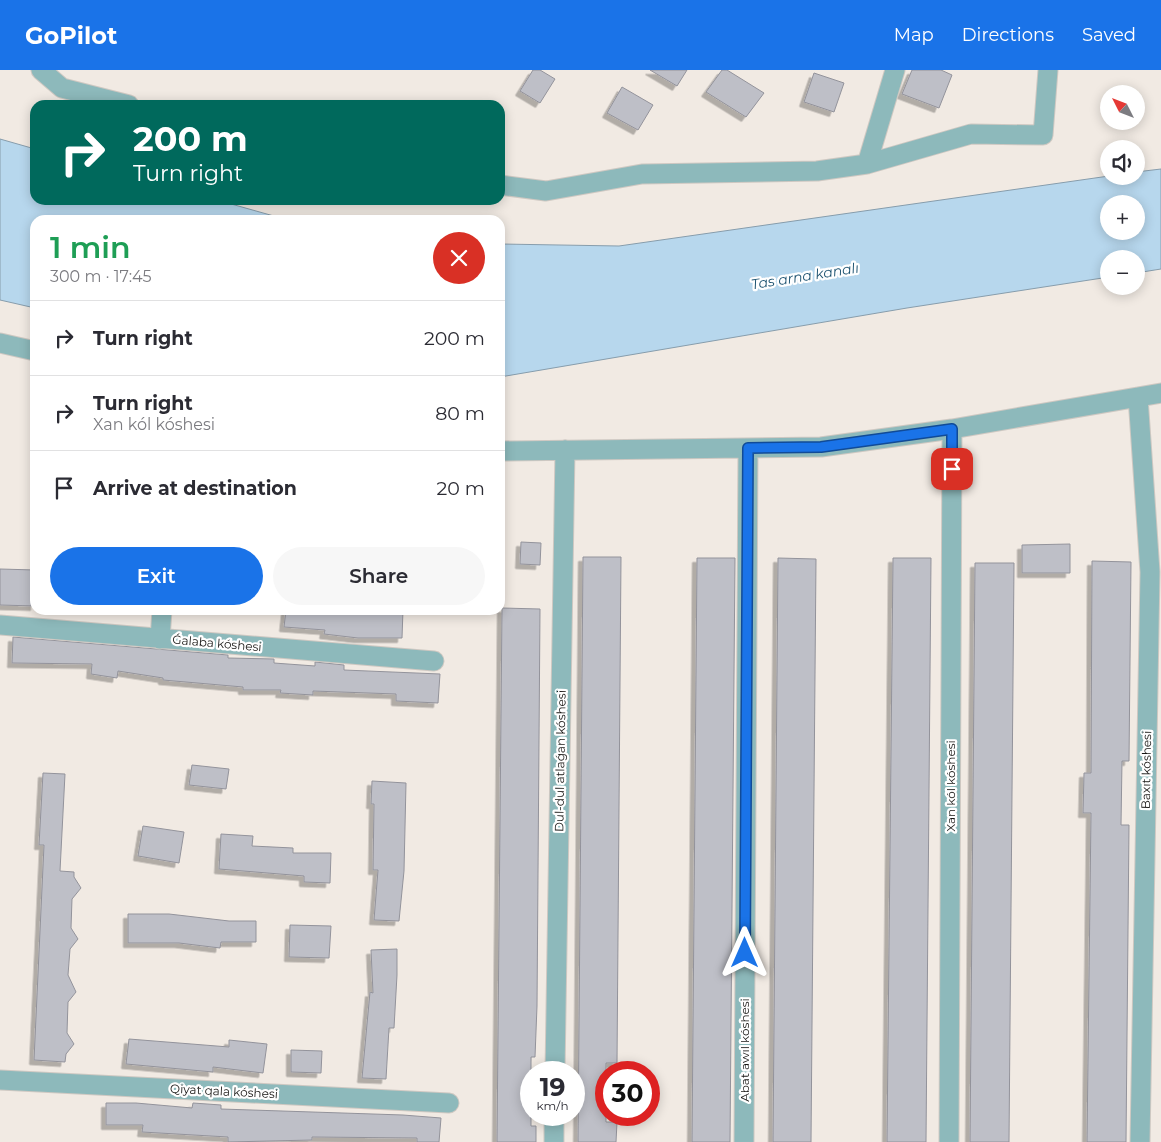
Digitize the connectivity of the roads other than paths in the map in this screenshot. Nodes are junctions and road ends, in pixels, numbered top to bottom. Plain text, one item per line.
1 (41, 70) edge
2 (895, 70) edge
3 (1048, 70) edge
4 (109, 100) edge
5 (867, 164) junction
6 (505, 186) edge
7 (0, 343) edge
8 (30, 350) edge
9 (1161, 393) edge
10 (1138, 397) junction
11 (952, 429) junction
12 (748, 448) junction
13 (565, 450) junction
14 (505, 451) edge
15 (162, 615) edge
16 (0, 625) edge
17 (160, 639) junction
18 (434, 661) dead end
19 (555, 1061) edge
20 (0, 1080) edge
21 (449, 1102) dead end
22 (554, 1126) edge
23 (554, 1142) edge
24 (744, 1142) edge
25 (949, 1142) edge
26 (1140, 1142) edge

1 - 4 street
2 - 5 street
3 - 5 street
5 - 6 street
7 - 8 street
9 - 10 street
10 - 11 street
10 - 26 street, Baxıt kóshesi
11 - 12 street
11 - 25 street, Xan kól kóshesi
12 - 13 street
12 - 24 street, Abat awıl kóshesi
13 - 14 street
13 - 19 street, Dul-dul atlaǵan kóshesi
15 - 17 street
16 - 17 street, Ǵalaba kóshesi
17 - 18 street, Ǵalaba kóshesi
20 - 21 street, Qiyat qala kóshesi
22 - 23 street

